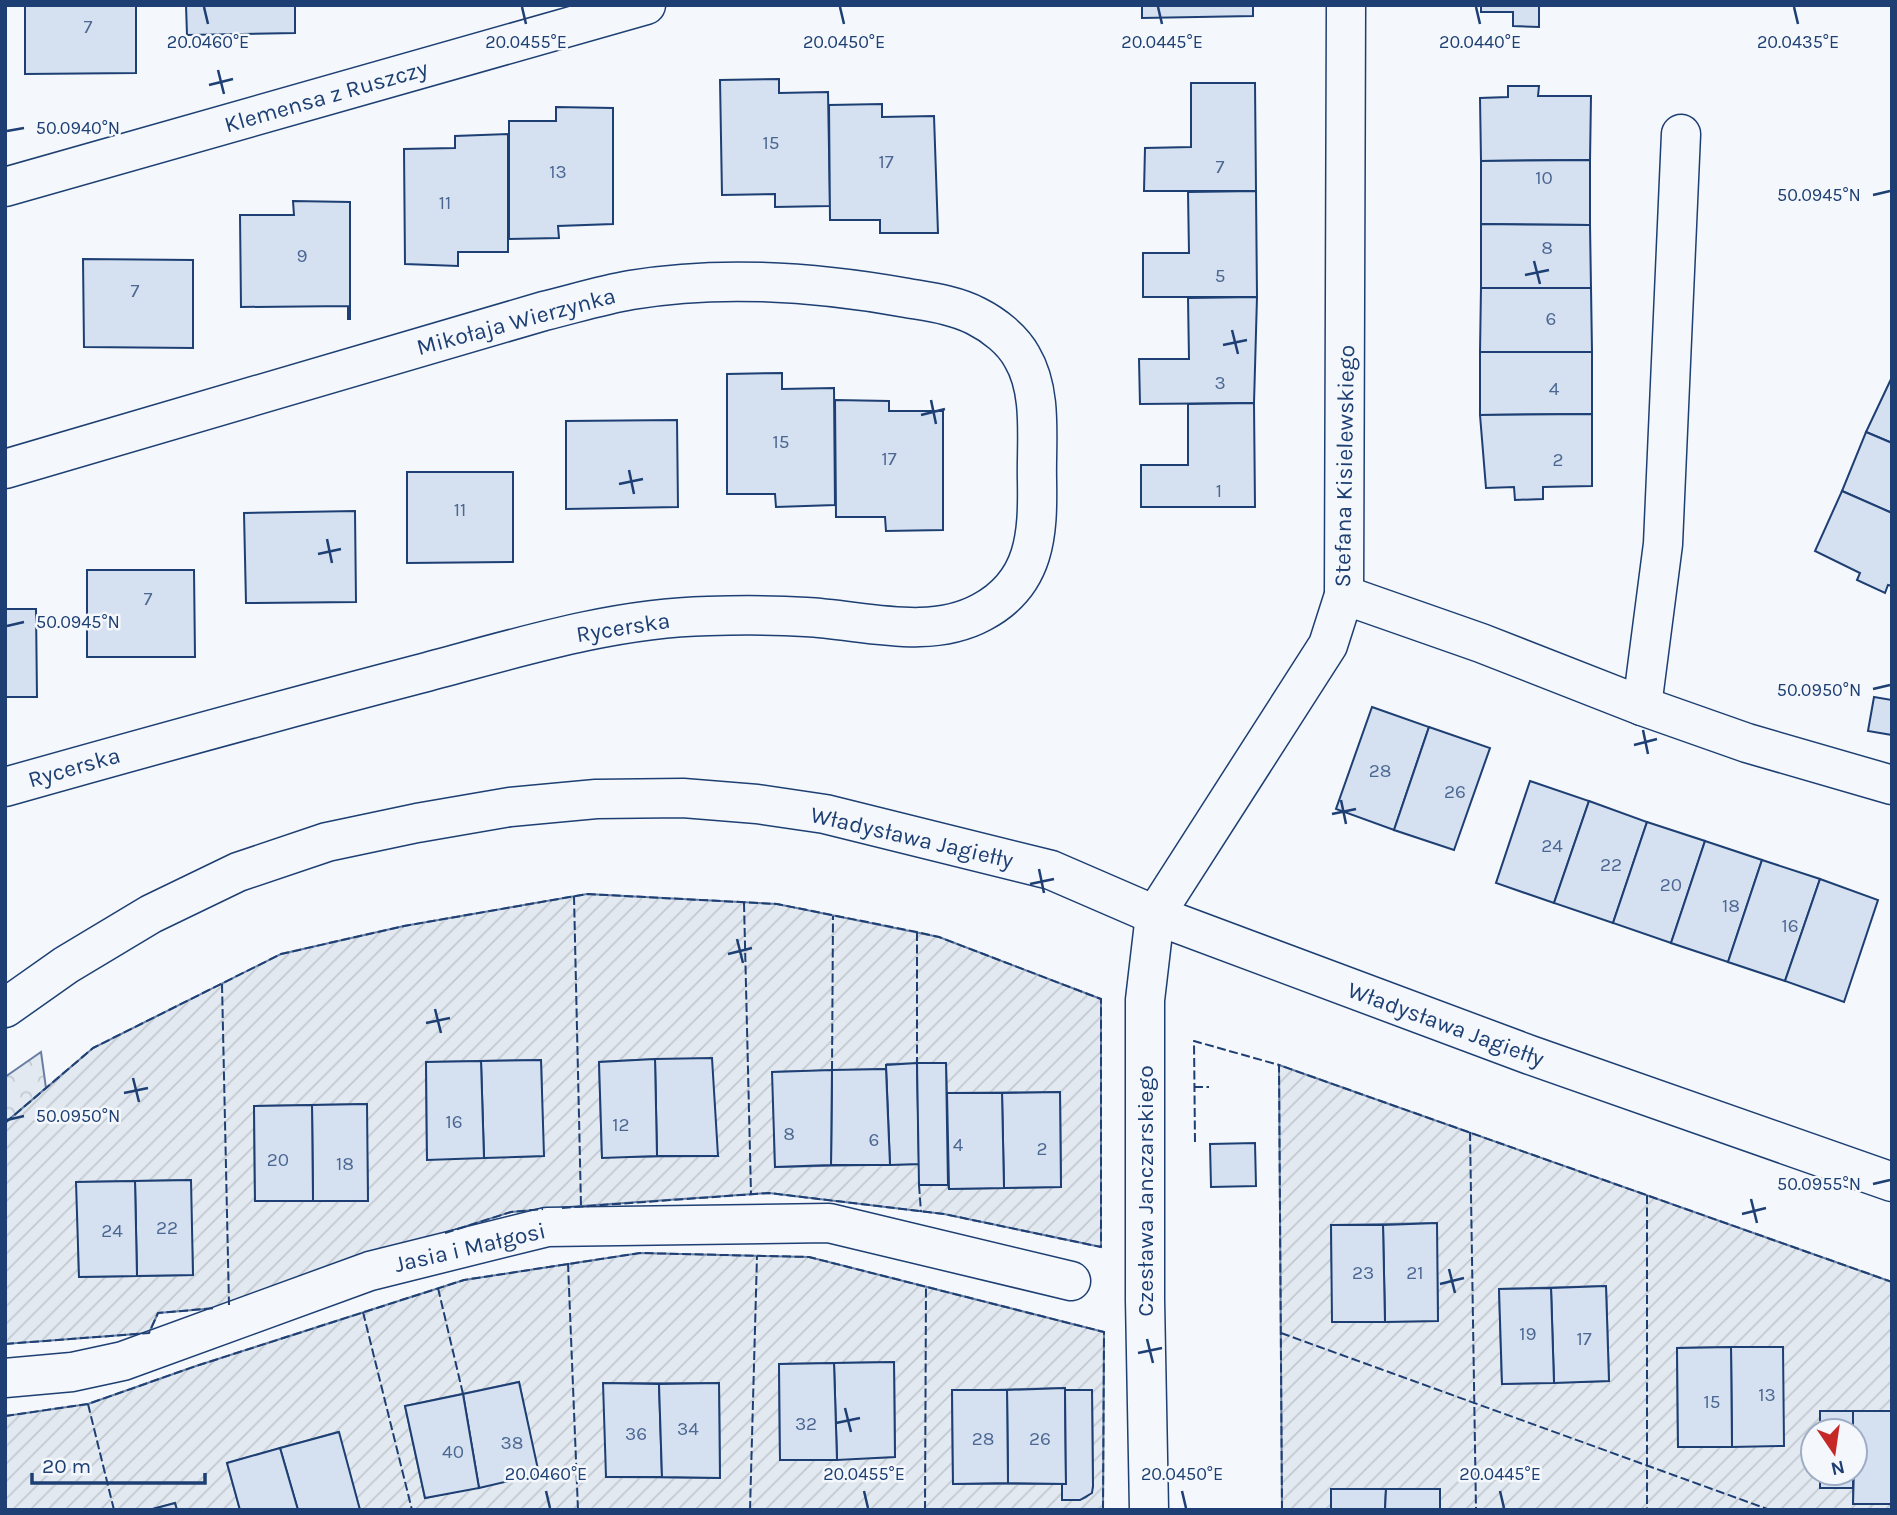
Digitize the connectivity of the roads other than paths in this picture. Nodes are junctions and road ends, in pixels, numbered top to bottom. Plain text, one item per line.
1 (646, 5) edge
2 (1346, 5) edge
3 (1681, 134) dead end
4 (5, 187) edge
5 (1023, 359) joint
6 (5, 469) edge
7 (1344, 595) junction
8 (1642, 706) junction
9 (1892, 785) edge
10 (5, 787) edge
11 (1155, 915) junction
12 (5, 1009) edge
13 (1892, 1182) edge
14 (1071, 1281) dead end
15 (5, 1378) edge
16 (1149, 1510) edge

1 - 4 street, Klemensa z Ruszczy
2 - 7 street, Stefana Kisielewskiego
3 - 8 street
5 - 6 street, Mikołaja Wierzynka
5 - 10 street, Rycerska
7 - 8 street
7 - 11 street, Stefana Kisielewskiego
8 - 9 street
11 - 12 street, Władysława Jagiełły
11 - 13 street, Władysława Jagiełły
11 - 16 street, Czesława Janczarskiego
14 - 15 street, Jasia i Małgosi

